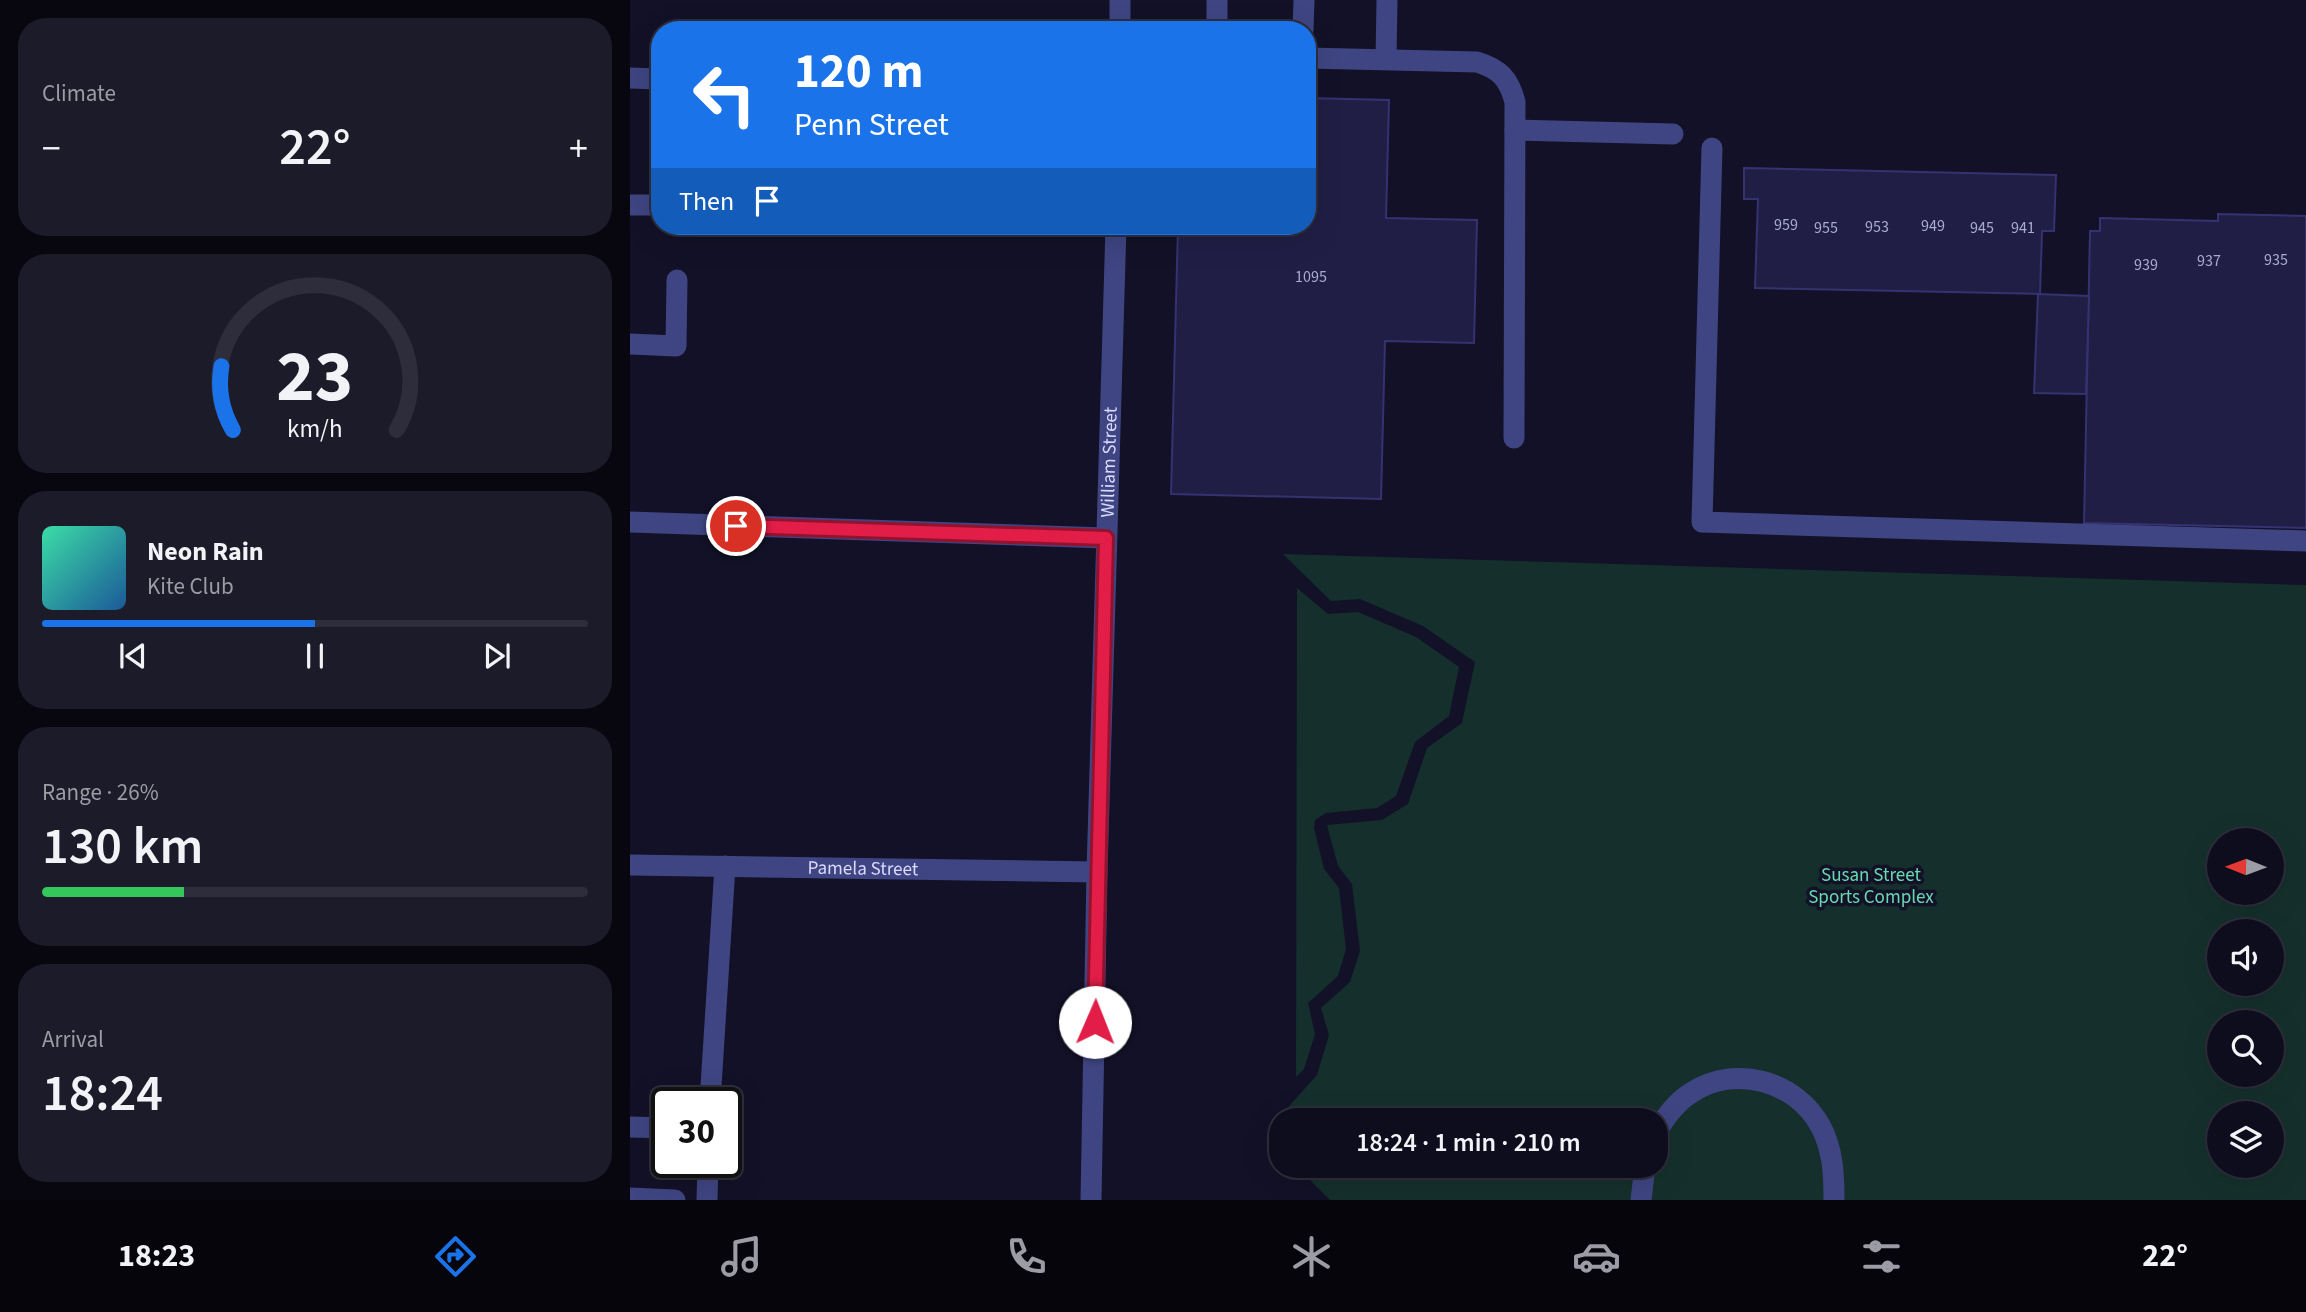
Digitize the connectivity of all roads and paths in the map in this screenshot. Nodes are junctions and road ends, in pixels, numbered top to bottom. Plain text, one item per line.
1 (1120, 0) edge
2 (1217, 0) edge
3 (1304, 0) edge
4 (1387, 0) edge
5 (1120, 21) edge
6 (1217, 21) edge
7 (1303, 21) edge
8 (1316, 58) edge
9 (1385, 59) junction
10 (630, 78) edge
11 (651, 79) edge
12 (1515, 130) junction
13 (1673, 134) dead end
14 (1712, 148) dead end
15 (630, 205) edge
16 (651, 205) edge
17 (1116, 235) edge
18 (677, 280) dead end
19 (630, 344) edge
20 (1514, 438) dead end
21 (630, 522) edge
22 (1106, 538) junction
23 (2306, 541) edge
24 (630, 865) edge
25 (725, 866) junction
26 (1097, 872) junction
27 (711, 1087) edge
28 (1668, 1113) edge
29 (630, 1127) edge
30 (651, 1128) edge
31 (708, 1178) edge
32 (1644, 1178) edge
33 (630, 1198) edge
34 (676, 1200) edge
35 (707, 1200) edge
36 (1091, 1200) edge
37 (1641, 1200) edge
38 (1834, 1200) edge

1 - 5 street
2 - 6 street
3 - 7 street
4 - 9 street
8 - 9 street
9 - 12 street
10 - 11 street
12 - 13 street
12 - 20 street
14 - 23 street
15 - 16 street
17 - 22 street, William Street
18 - 19 street
21 - 22 street
22 - 26 street, William Street
24 - 25 street, Pamela Street
25 - 26 street, Pamela Street
25 - 27 street
26 - 36 street, William Street
28 - 38 street
29 - 30 street
31 - 35 street
32 - 37 street
33 - 34 street

